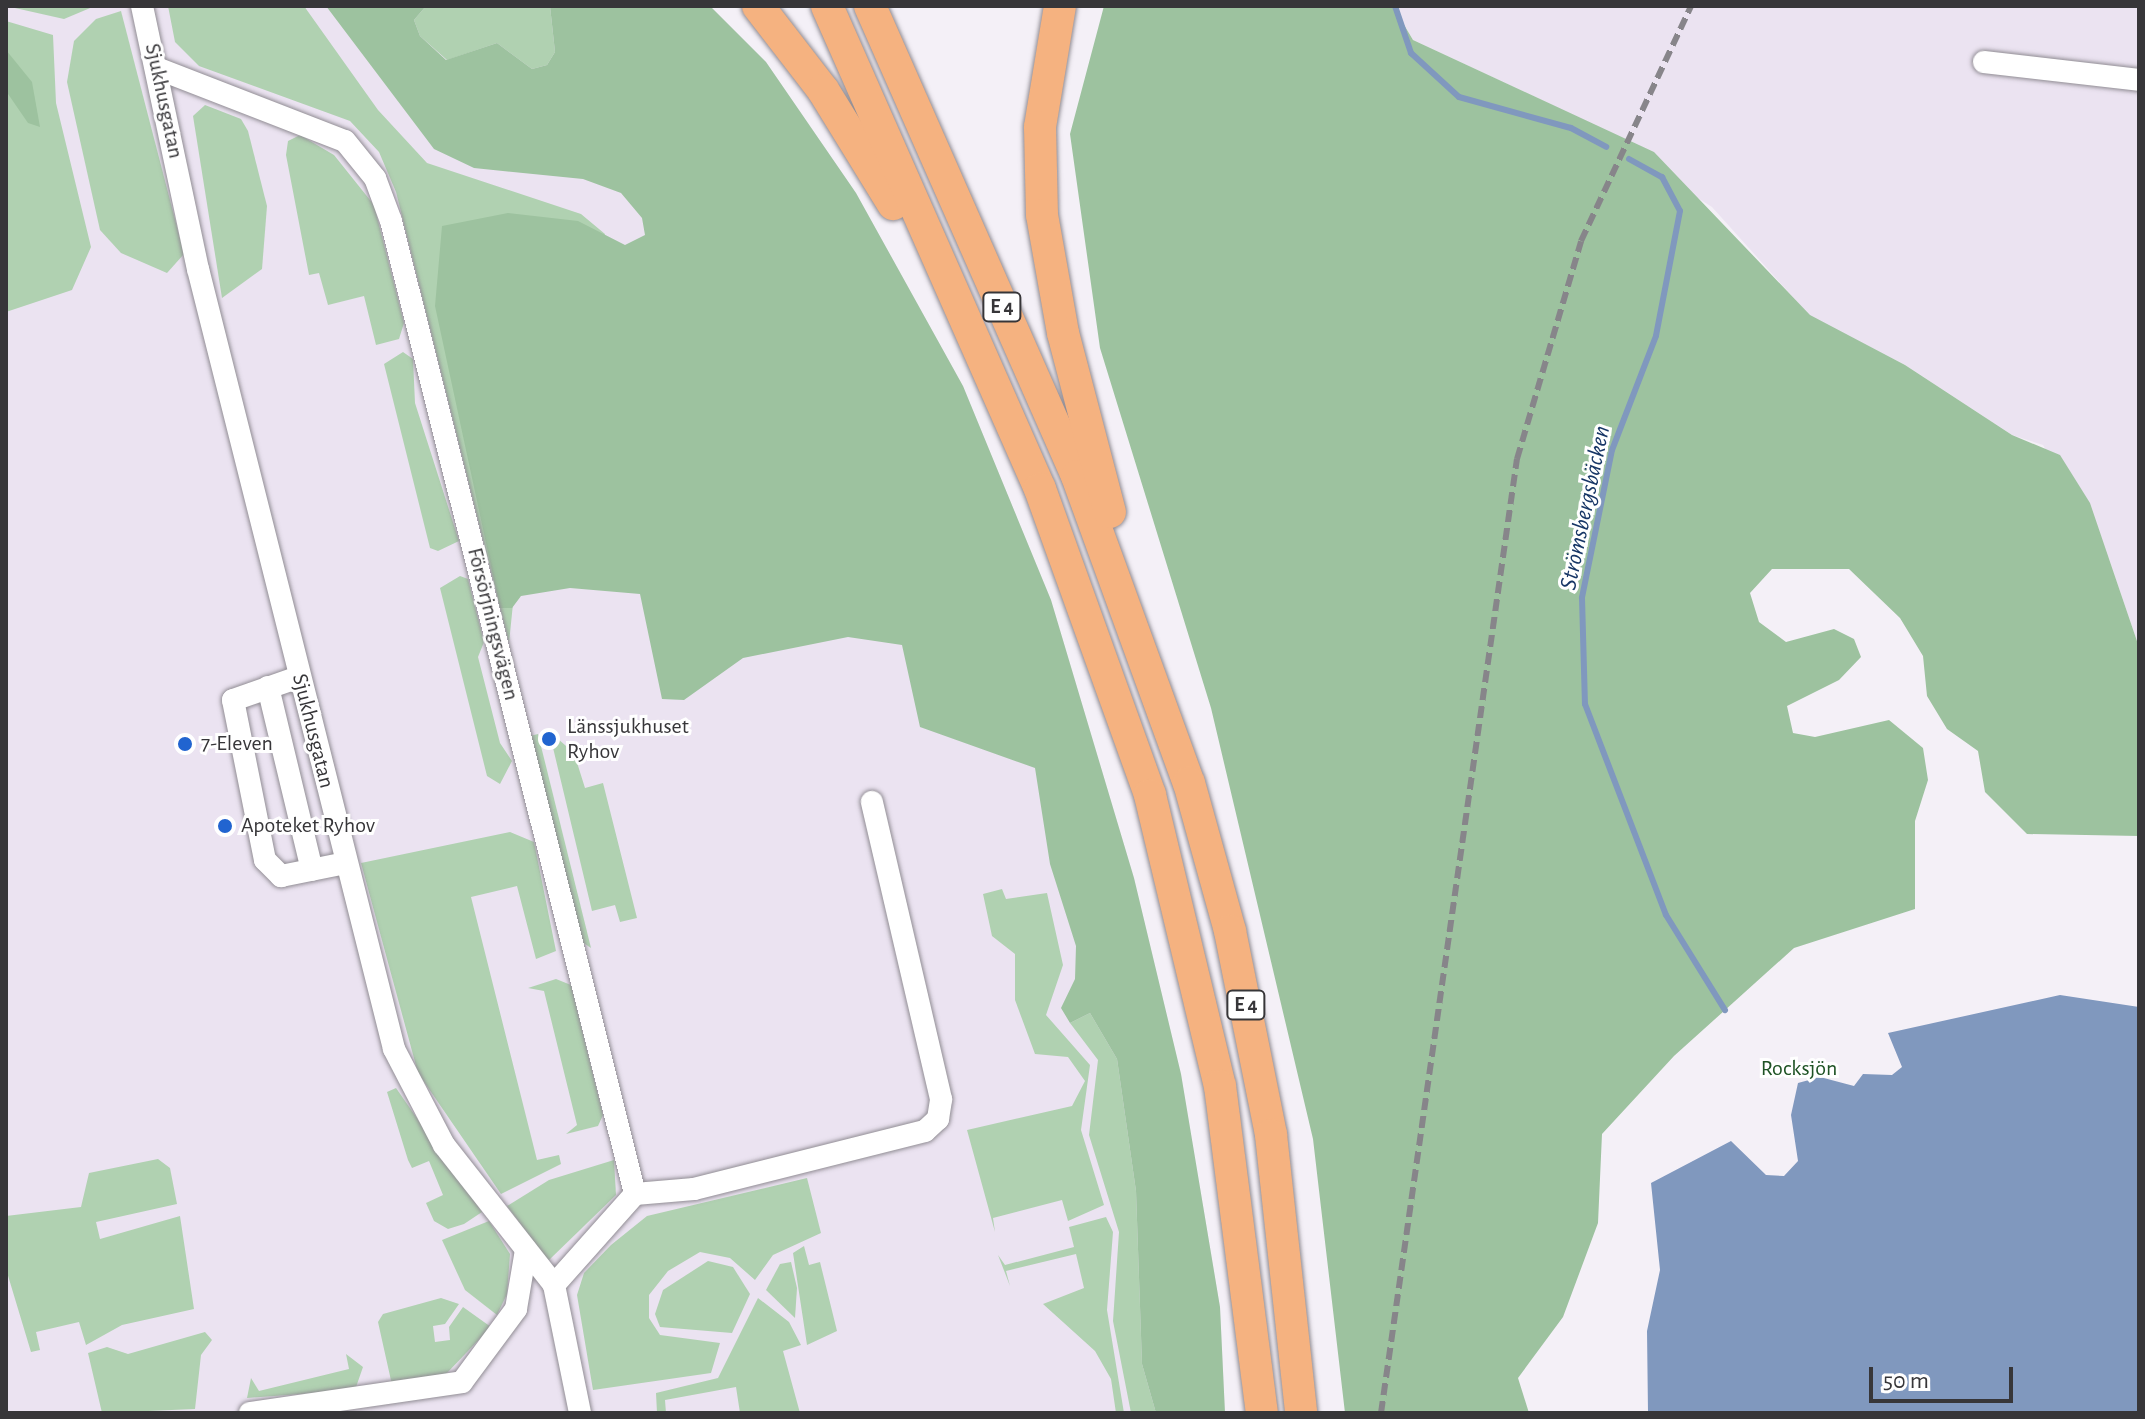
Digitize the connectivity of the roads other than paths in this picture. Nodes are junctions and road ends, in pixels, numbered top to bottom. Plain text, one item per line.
1 (142, 6) edge
2 (758, 6) edge
3 (827, 6) edge
4 (870, 6) edge
5 (1060, 6) edge
6 (1984, 62) dead end
7 (159, 69) junction
8 (2139, 80) edge
9 (978, 349) junction
10 (1131, 609) junction
11 (299, 677) junction
12 (268, 687) junction
13 (872, 802) dead end
14 (346, 863) junction
15 (312, 870) junction
16 (635, 1194) junction
17 (526, 1250) junction
18 (554, 1285) junction
19 (250, 1413) edge
20 (580, 1413) edge
21 (1262, 1413) edge
22 (1301, 1413) edge

1 - 7 street, Sjukhusgatan
2 - 9 highway
3 - 9 highway, E 4
4 - 10 highway, E 4
5 - 10 highway
6 - 8 street
7 - 11 street, Sjukhusgatan
7 - 16 street, Försörjningsvägen
9 - 21 highway, E 4
10 - 22 highway, E 4
11 - 12 street
11 - 14 street, Sjukhusgatan
12 - 15 street
12 - 15 street
13 - 16 street
14 - 15 street
14 - 17 street, Sjukhusgatan
16 - 18 street
17 - 18 street, Sjukhusgatan
17 - 19 street
18 - 20 street, Sjukhusgatan

